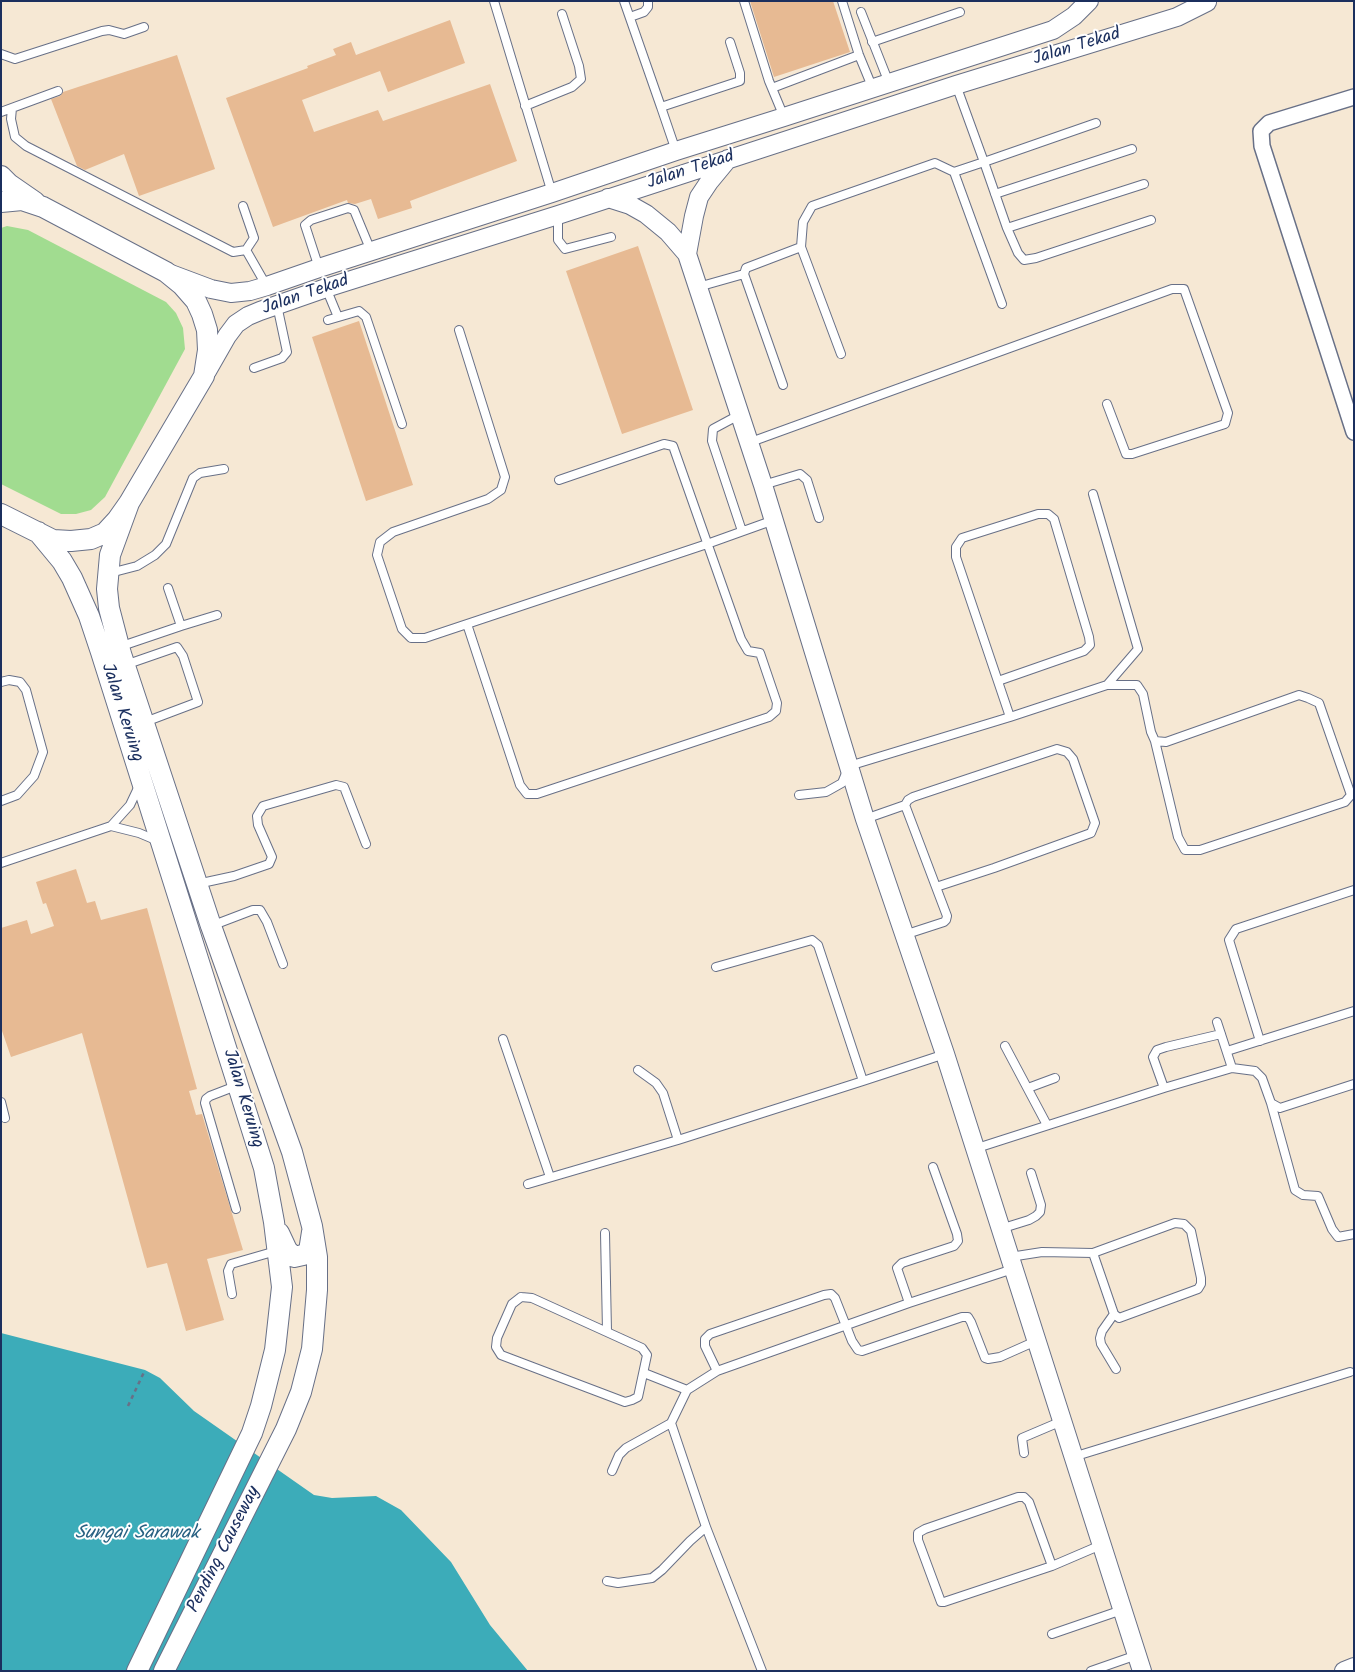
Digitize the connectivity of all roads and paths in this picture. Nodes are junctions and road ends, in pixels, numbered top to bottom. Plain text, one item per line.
1 (494, 1) edge
2 (624, 1) edge
3 (648, 1) edge
4 (744, 1) edge
5 (842, 1) edge
6 (1089, 1) edge
7 (1203, 2) edge
8 (861, 12) dead end
9 (960, 12) dead end
10 (562, 14) dead end
11 (630, 17) junction
12 (144, 26) dead end
13 (730, 42) dead end
14 (872, 42) junction
15 (1, 54) edge
16 (859, 55) junction
17 (956, 85) junction
18 (881, 86) junction
19 (772, 88) junction
20 (58, 90) dead end
21 (1354, 97) edge
22 (525, 106) junction
23 (661, 106) junction
24 (12, 108) junction
25 (1, 112) edge
26 (784, 117) junction
27 (1096, 123) dead end
28 (1132, 149) dead end
29 (676, 151) junction
30 (728, 159) junction
31 (984, 162) junction
32 (954, 172) junction
33 (1, 176) edge
34 (1144, 184) dead end
35 (552, 194) junction
36 (995, 194) junction
37 (608, 198) junction
38 (1, 202) edge
39 (243, 206) dead end
40 (43, 207) junction
41 (558, 215) junction
42 (1151, 220) dead end
43 (1007, 228) junction
44 (611, 237) dead end
45 (801, 247) junction
46 (246, 250) junction
47 (371, 251) junction
48 (687, 254) junction
49 (319, 268) junction
50 (166, 272) junction
51 (744, 274) junction
52 (267, 286) junction
53 (697, 287) junction
54 (326, 288) junction
55 (1002, 304) dead end
56 (276, 305) junction
57 (338, 317) junction
58 (328, 320) dead end
59 (459, 330) dead end
60 (841, 354) dead end
61 (254, 368) dead end
62 (204, 376) junction
63 (783, 385) dead end
64 (1107, 404) dead end
65 (739, 415) junction
66 (402, 424) dead end
67 (1354, 432) edge
68 (748, 443) junction
69 (224, 469) dead end
70 (559, 480) dead end
71 (763, 485) junction
72 (1093, 494) dead end
73 (129, 503) junction
74 (1, 514) edge
75 (819, 518) dead end
76 (774, 520) junction
77 (742, 531) junction
78 (38, 532) junction
79 (707, 544) junction
80 (108, 574) junction
81 (168, 588) dead end
82 (217, 615) dead end
83 (467, 624) junction
84 (181, 626) junction
85 (122, 656) junction
86 (998, 681) junction
87 (1, 682) edge
88 (1107, 685) junction
89 (1010, 717) junction
90 (144, 722) junction
91 (1155, 741) junction
92 (849, 766) junction
93 (141, 778) junction
94 (799, 795) dead end
95 (1, 801) edge
96 (905, 805) junction
97 (865, 819) junction
98 (111, 826) junction
99 (162, 842) junction
100 (366, 844) dead end
101 (1, 863) edge
102 (197, 884) junction
103 (936, 887) junction
104 (1354, 890) edge
105 (211, 926) junction
106 (904, 935) junction
107 (283, 964) dead end
108 (716, 967) dead end
109 (1354, 1011) edge
110 (1218, 1022) dead end
111 (1221, 1034) junction
112 (502, 1039) dead end
113 (1260, 1041) junction
114 (1005, 1046) dead end
115 (1227, 1051) junction
116 (945, 1054) junction
117 (1232, 1068) junction
118 (638, 1070) dead end
119 (1055, 1078) dead end
120 (863, 1082) junction
121 (1354, 1084) edge
122 (238, 1085) junction
123 (1028, 1088) junction
124 (1164, 1088) junction
125 (1, 1102) edge
126 (1271, 1104) junction
127 (5, 1118) dead end
128 (1047, 1125) junction
129 (678, 1140) junction
130 (974, 1149) junction
131 (933, 1167) dead end
132 (1030, 1173) dead end
133 (550, 1177) junction
134 (528, 1184) dead end
135 (236, 1209) dead end
136 (274, 1222) junction
137 (312, 1226) junction
138 (1000, 1229) junction
139 (605, 1233) dead end
140 (1354, 1234) edge
141 (278, 1251) junction
142 (1092, 1253) junction
143 (1011, 1263) junction
144 (232, 1294) dead end
145 (908, 1303) junction
146 (1114, 1314) junction
147 (846, 1325) junction
148 (606, 1331) junction
149 (1036, 1341) junction
150 (1116, 1369) dead end
151 (145, 1370) dead end
152 (716, 1371) junction
153 (644, 1372) junction
154 (1350, 1372) dead end
155 (687, 1390) junction
156 (128, 1406) dead end
157 (1062, 1421) junction
158 (671, 1423) junction
159 (286, 1429) joint
160 (1024, 1453) dead end
161 (1073, 1457) junction
162 (612, 1472) dead end
163 (706, 1527) junction
164 (1102, 1545) junction
165 (1052, 1566) junction
166 (607, 1581) dead end
167 (1122, 1610) junction
168 (1052, 1634) dead end
169 (1139, 1663) edge
170 (1354, 1667) edge
171 (137, 1671) edge
172 (164, 1671) edge
173 (762, 1671) edge
174 (1091, 1671) edge
175 (1344, 1671) edge

1 - 22 lane
2 - 11 lane
3 - 11 lane
4 - 19 lane
5 - 16 lane
6 - 18 street, Jalan Tekad
7 - 17 street, Jalan Tekad
8 - 14 lane
9 - 14 lane
10 - 22 lane
11 - 23 lane
12 - 15 lane
13 - 23 lane
14 - 18 lane
16 - 18 lane
16 - 19 lane
17 - 30 street, Jalan Tekad
17 - 31 lane
18 - 26 street, Jalan Tekad
19 - 26 lane
20 - 24 lane
21 - 67 street
22 - 35 lane
23 - 29 lane
24 - 25 lane
24 - 46 lane
26 - 29 street, Jalan Tekad
27 - 31 lane
28 - 36 lane
29 - 35 street, Jalan Tekad
30 - 37 street, Jalan Tekad
30 - 48 street
31 - 32 lane
31 - 36 lane
32 - 45 lane
32 - 55 lane
33 - 40 main road
34 - 43 lane
35 - 47 street, Jalan Tekad
36 - 43 lane
37 - 41 street, Jalan Tekad
37 - 48 street
38 - 40 main road
39 - 46 lane
40 - 50 main road
41 - 44 lane
41 - 54 street, Jalan Tekad
42 - 43 lane
45 - 51 lane
45 - 60 lane
46 - 52 lane
47 - 49 street, Jalan Tekad
47 - 49 lane
48 - 53 street
49 - 52 street, Jalan Tekad
50 - 52 street, Jalan Tekad
50 - 62 main road
51 - 53 lane
51 - 63 lane
53 - 65 street
54 - 56 street, Jalan Tekad
54 - 57 lane
56 - 61 lane
56 - 62 street, Jalan Tekad
57 - 58 lane
57 - 66 lane
59 - 83 lane
62 - 73 main road
64 - 68 lane
65 - 68 street
65 - 77 lane
68 - 71 street
69 - 80 lane
70 - 79 lane
71 - 75 lane
71 - 76 street
72 - 88 lane
73 - 78 main road
73 - 80 main road, Jalan Keruing
74 - 78 main road
76 - 77 lane
76 - 92 street
77 - 79 lane
78 - 93 main road, Jalan Keruing
79 - 83 lane
79 - 83 lane
80 - 85 main road, Jalan Keruing
81 - 84 lane
82 - 84 lane
84 - 85 lane
85 - 90 main road, Jalan Keruing
85 - 90 lane
86 - 86 lane
86 - 89 lane
87 - 95 lane
88 - 89 lane
88 - 91 lane
89 - 92 lane
90 - 102 main road, Jalan Keruing
91 - 91 lane
92 - 94 lane
92 - 97 street
93 - 98 lane
93 - 99 main road, Jalan Keruing
96 - 97 lane
96 - 103 lane
96 - 103 lane
97 - 106 street
98 - 99 lane
98 - 101 lane
99 - 122 main road, Jalan Keruing
100 - 102 lane
102 - 105 main road, Jalan Keruing
103 - 106 lane
104 - 113 lane
105 - 107 lane
105 - 137 main road, Jalan Keruing
106 - 116 street
108 - 120 lane
109 - 113 lane
110 - 111 lane
111 - 115 lane
111 - 124 lane
112 - 133 lane
113 - 115 lane
114 - 123 lane
115 - 117 lane
116 - 120 lane
116 - 130 street
117 - 124 lane
117 - 126 lane
118 - 129 lane
119 - 123 lane
120 - 129 lane
121 - 126 lane
122 - 135 lane
122 - 136 main road, Jalan Keruing
123 - 128 lane
124 - 128 lane
125 - 127 lane
126 - 140 lane
128 - 130 lane
129 - 133 lane
130 - 138 street
131 - 145 lane
132 - 138 lane
133 - 134 lane
136 - 137 main road
136 - 141 main road, Jalan Keruing
137 - 159 main road, Jalan Keruing
138 - 143 street
139 - 148 lane
141 - 144 lane
141 - 171 main road, Jalan Keruing
142 - 143 lane
142 - 146 lane
142 - 146 lane
143 - 145 lane
143 - 149 street
145 - 147 lane
146 - 150 lane
147 - 149 lane
147 - 152 lane
147 - 152 lane
148 - 153 lane
148 - 153 lane
149 - 157 street
151 - 156 path
152 - 155 lane
153 - 155 lane
154 - 161 lane
155 - 158 lane
157 - 160 lane
157 - 161 street
158 - 162 lane
158 - 163 lane
159 - 172 main road, Pending Causeway
161 - 164 street
163 - 166 lane
163 - 173 lane
164 - 165 lane
164 - 167 street
165 - 165 lane
167 - 168 lane
167 - 169 street
169 - 174 lane
170 - 175 street

